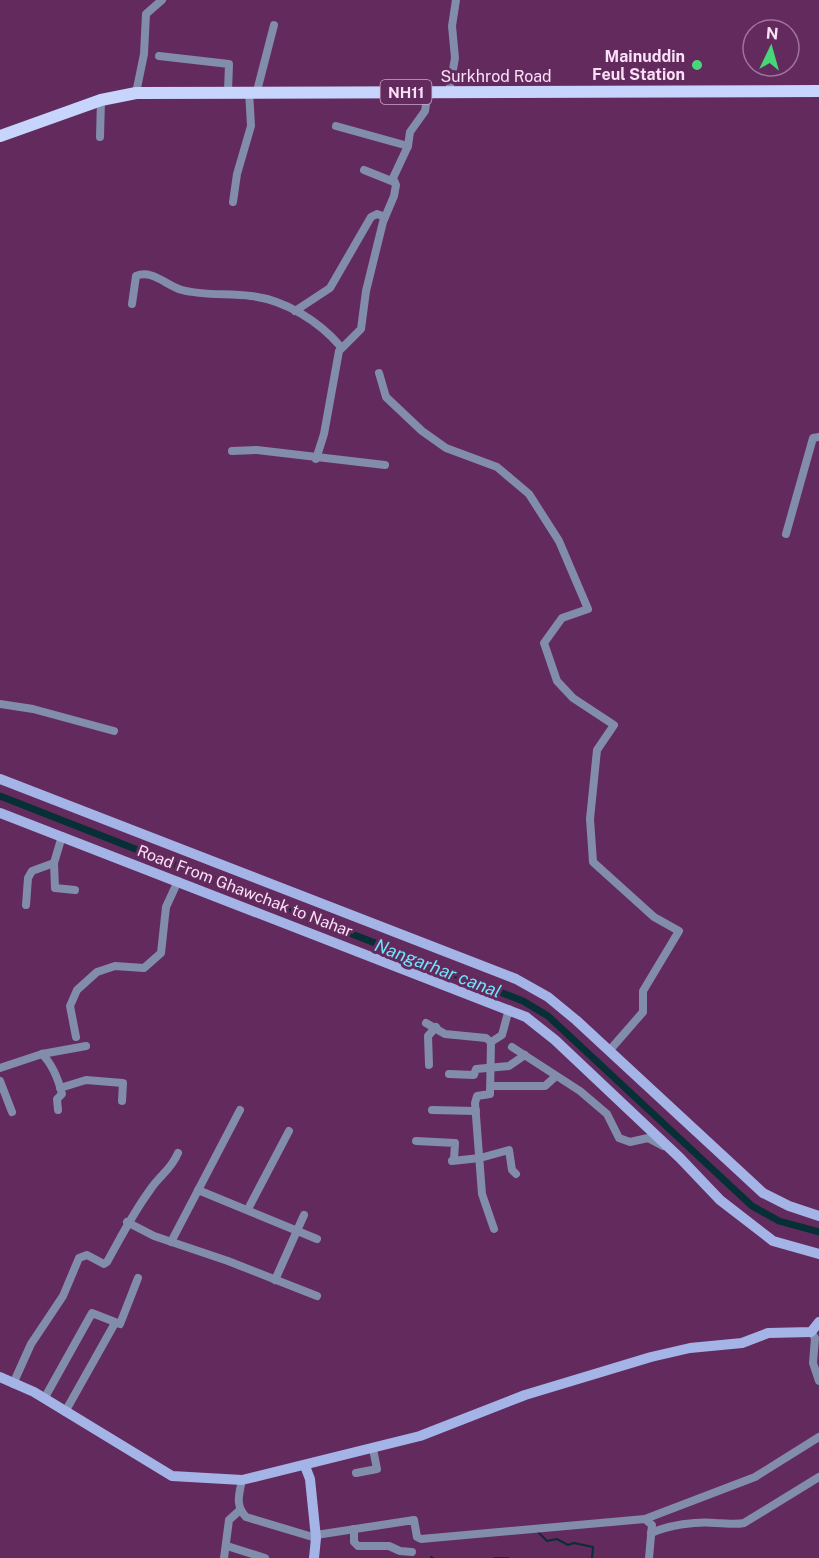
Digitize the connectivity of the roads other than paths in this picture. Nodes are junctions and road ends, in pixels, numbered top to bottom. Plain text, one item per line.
1 (162, 0) edge
2 (456, 0) edge
3 (274, 25) dead end
4 (159, 56) dead end
5 (228, 91) junction
6 (253, 91) junction
7 (819, 91) edge
8 (428, 92) junction
9 (136, 93) junction
10 (449, 93) junction
11 (102, 100) junction
12 (336, 126) dead end
13 (0, 136) edge
14 (100, 137) dead end
15 (408, 146) junction
16 (364, 170) dead end
17 (394, 182) junction
18 (233, 202) dead end
19 (385, 217) junction
20 (132, 304) dead end
21 (295, 311) junction
22 (341, 347) junction
23 (379, 373) dead end
24 (819, 437) edge
25 (232, 451) dead end
26 (316, 459) junction
27 (385, 465) dead end
28 (786, 534) dead end
29 (0, 704) edge
30 (114, 732) dead end
31 (0, 779) edge
32 (0, 813) edge
33 (62, 836) junction
34 (54, 863) junction
35 (178, 881) junction
36 (75, 890) dead end
37 (26, 905) dead end
38 (509, 1009) junction
39 (426, 1023) dead end
40 (436, 1027) junction
41 (76, 1037) dead end
42 (491, 1042) junction
43 (86, 1046) dead end
44 (512, 1047) dead end
45 (609, 1051) junction
46 (42, 1054) junction
47 (525, 1054) junction
48 (429, 1065) dead end
49 (490, 1066) junction
50 (0, 1068) edge
51 (449, 1074) dead end
52 (474, 1075) junction
53 (555, 1077) junction
54 (0, 1081) edge
55 (491, 1082) junction
56 (60, 1088) junction
57 (122, 1101) dead end
58 (58, 1110) dead end
59 (240, 1110) dead end
60 (432, 1110) dead end
61 (476, 1111) junction
62 (12, 1112) dead end
63 (289, 1131) dead end
64 (416, 1141) dead end
65 (672, 1151) junction
66 (178, 1153) dead end
67 (480, 1158) junction
68 (516, 1173) dead end
69 (198, 1190) junction
70 (248, 1209) junction
71 (304, 1215) dead end
72 (819, 1216) edge
73 (127, 1222) junction
74 (494, 1229) dead end
75 (297, 1231) junction
76 (317, 1239) dead end
77 (171, 1242) junction
78 (819, 1254) edge
79 (138, 1278) dead end
80 (275, 1280) junction
81 (317, 1296) dead end
82 (819, 1322) edge
83 (115, 1323) junction
84 (811, 1332) junction
85 (0, 1377) edge
86 (819, 1381) edge
87 (13, 1384) junction
88 (44, 1399) junction
89 (65, 1412) junction
90 (819, 1437) edge
91 (373, 1449) junction
92 (305, 1466) junction
93 (356, 1473) dead end
94 (819, 1478) edge
95 (242, 1480) junction
96 (240, 1510) junction
97 (645, 1519) junction
98 (354, 1529) junction
99 (651, 1533) junction
100 (316, 1537) junction
101 (227, 1546) junction
102 (412, 1552) dead end
103 (224, 1558) edge
104 (265, 1558) edge
105 (314, 1558) edge
106 (649, 1558) edge

1 - 9 street
2 - 10 street
3 - 6 street
4 - 5 street
5 - 6 main road, Surkhrod Road / NH11
5 - 9 main road, Surkhrod Road / NH11
6 - 8 main road, Surkhrod Road / NH11
6 - 18 street
7 - 10 main road, Surkhrod Road / NH11
8 - 10 main road, Surkhrod Road / NH11
8 - 15 street
9 - 11 main road, Surkhrod Road / NH11
11 - 13 main road, Surkhrod Road / NH11
11 - 14 street
12 - 15 street
15 - 17 street
16 - 17 street
17 - 19 street
19 - 21 street
19 - 22 street
20 - 21 street
21 - 22 street
22 - 26 street
23 - 45 street
24 - 28 street
25 - 26 street
26 - 27 street
29 - 30 street
31 - 45 street
32 - 33 street, Road From Ghawchak to Nahar
33 - 34 street
33 - 35 street, Road From Ghawchak to Nahar
34 - 36 street
34 - 37 street
35 - 38 street, Road From Ghawchak to Nahar
35 - 41 street
38 - 42 street
38 - 65 street, Road From Ghawchak to Nahar
39 - 40 street
40 - 42 street
40 - 48 street
42 - 49 street
43 - 46 street
44 - 47 street
45 - 72 street
46 - 50 street
46 - 56 street
47 - 49 street
47 - 53 street
49 - 52 street
49 - 55 street
51 - 52 street
52 - 55 street
53 - 55 street
53 - 65 street
54 - 62 street
55 - 61 street
56 - 57 street
56 - 58 street
59 - 69 street
60 - 61 street
61 - 67 street
63 - 70 street
64 - 67 street
65 - 78 street, Road From Ghawchak to Nahar
66 - 73 street
67 - 68 street
67 - 74 street
69 - 70 street
69 - 77 street
70 - 75 street
71 - 75 street
73 - 77 street
73 - 87 street
75 - 76 street
75 - 80 street
77 - 80 street
79 - 83 street
80 - 81 street
82 - 84 street
83 - 88 street
83 - 89 street
84 - 86 street
84 - 91 street
85 - 87 street
87 - 88 street
88 - 89 street
89 - 95 street
90 - 97 street
91 - 92 street
91 - 93 street
92 - 95 street
92 - 100 street
94 - 99 street
95 - 96 street
96 - 100 street
96 - 101 street
97 - 98 street
97 - 99 street
98 - 100 street
98 - 102 street
99 - 106 street
100 - 105 street
101 - 103 street
101 - 104 street

